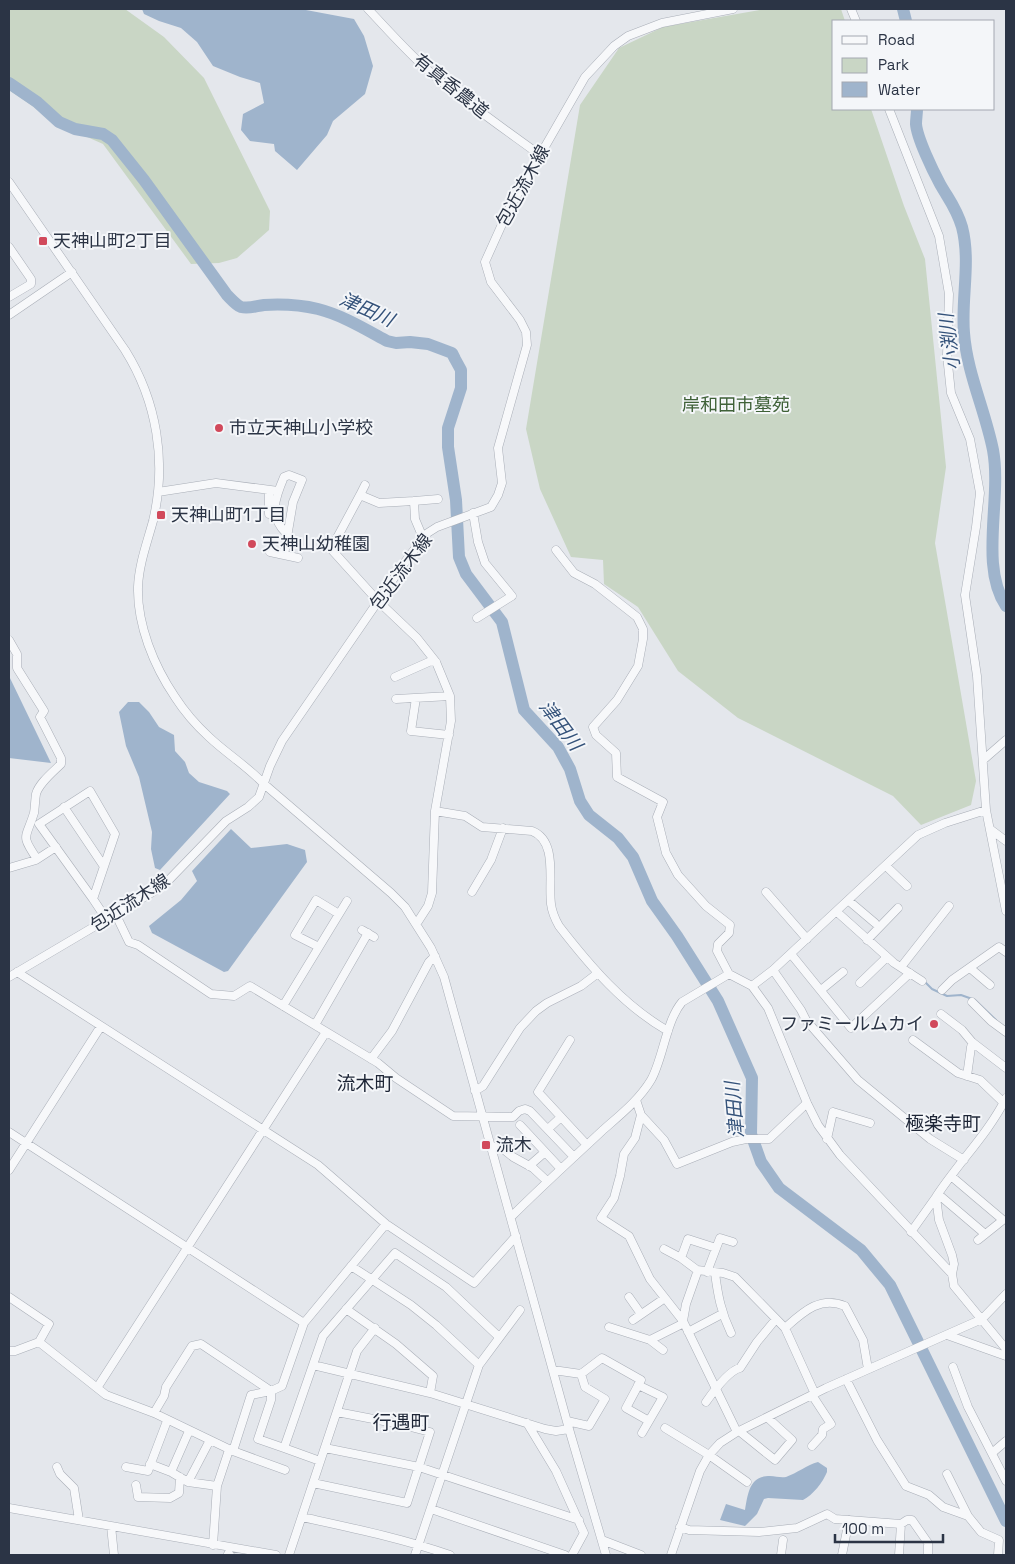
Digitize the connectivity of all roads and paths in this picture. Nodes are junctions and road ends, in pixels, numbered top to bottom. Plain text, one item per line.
1 (368, 9) edge
2 (730, 9) edge
3 (888, 110) edge
4 (540, 155) junction
5 (9, 182) edge
6 (9, 247) edge
7 (72, 272) junction
8 (9, 297) edge
9 (9, 315) edge
10 (365, 485) dead end
11 (269, 490) junction
12 (278, 491) junction
13 (158, 492) junction
14 (360, 495) junction
15 (438, 499) dead end
16 (414, 500) junction
17 (269, 514) dead end
18 (470, 514) junction
19 (287, 534) junction
20 (423, 538) junction
21 (556, 550) dead end
22 (270, 552) dead end
23 (284, 555) junction
24 (298, 558) dead end
25 (378, 601) junction
26 (477, 618) dead end
27 (9, 640) edge
28 (436, 662) junction
29 (395, 677) dead end
30 (450, 696) junction
31 (416, 698) junction
32 (396, 699) dead end
33 (448, 735) junction
34 (1006, 740) edge
35 (983, 760) junction
36 (264, 784) junction
37 (64, 807) junction
38 (986, 810) junction
39 (435, 811) junction
40 (503, 828) junction
41 (990, 829) junction
42 (1006, 841) edge
43 (56, 847) junction
44 (37, 859) junction
45 (103, 865) junction
46 (886, 866) junction
47 (9, 868) edge
48 (907, 886) dead end
49 (472, 892) dead end
50 (766, 892) dead end
51 (93, 899) junction
52 (849, 900) junction
53 (347, 901) dead end
54 (950, 906) dead end
55 (898, 908) dead end
56 (837, 912) junction
57 (1006, 912) edge
58 (339, 914) junction
59 (116, 915) junction
60 (107, 920) junction
61 (874, 923) dead end
62 (417, 924) junction
63 (368, 933) dead end
64 (807, 939) junction
65 (868, 940) junction
66 (319, 947) junction
67 (1006, 952) edge
68 (791, 954) junction
69 (435, 956) junction
70 (887, 957) junction
71 (901, 967) junction
72 (970, 968) junction
73 (774, 970) junction
74 (17, 972) junction
75 (843, 972) dead end
76 (598, 973) junction
77 (910, 973) junction
78 (729, 974) junction
79 (9, 978) edge
80 (922, 981) dead end
81 (860, 983) dead end
82 (990, 985) dead end
83 (752, 986) junction
84 (820, 990) junction
85 (942, 990) dead end
86 (972, 1002) dead end
87 (283, 1006) junction
88 (941, 1014) dead end
89 (315, 1025) junction
90 (101, 1026) junction
91 (668, 1031) junction
92 (1001, 1031) edge
93 (326, 1032) junction
94 (570, 1040) dead end
95 (912, 1040) dead end
96 (971, 1046) dead end
97 (371, 1059) junction
98 (1006, 1068) edge
99 (967, 1076) junction
100 (475, 1091) junction
101 (636, 1100) junction
102 (1005, 1100) edge
103 (807, 1103) junction
104 (641, 1115) junction
105 (482, 1116) junction
106 (561, 1117) junction
107 (870, 1123) dead end
108 (520, 1125) dead end
109 (263, 1130) junction
110 (548, 1130) junction
111 (9, 1132) edge
112 (827, 1139) junction
113 (26, 1144) junction
114 (490, 1145) junction
115 (587, 1145) junction
116 (545, 1152) junction
117 (574, 1157) junction
118 (964, 1160) junction
119 (529, 1166) junction
120 (561, 1169) junction
121 (9, 1170) edge
122 (951, 1176) junction
123 (547, 1181) junction
124 (937, 1196) junction
125 (511, 1217) junction
126 (386, 1224) junction
127 (911, 1232) junction
128 (985, 1234) junction
129 (516, 1236) junction
130 (978, 1240) dead end
131 (733, 1242) dead end
132 (188, 1247) junction
133 (716, 1248) junction
134 (664, 1249) dead end
135 (681, 1258) junction
136 (352, 1266) junction
137 (698, 1270) junction
138 (711, 1272) junction
139 (952, 1274) junction
140 (372, 1279) junction
141 (1006, 1294) edge
142 (9, 1297) edge
143 (629, 1297) dead end
144 (665, 1298) junction
145 (346, 1309) junction
146 (520, 1310) dead end
147 (641, 1314) junction
148 (722, 1314) junction
149 (776, 1319) junction
150 (633, 1320) dead end
151 (982, 1320) junction
152 (684, 1322) junction
153 (304, 1323) junction
154 (609, 1327) dead end
155 (375, 1328) junction
156 (785, 1328) junction
157 (688, 1332) junction
158 (731, 1334) dead end
159 (947, 1335) junction
160 (499, 1337) junction
161 (650, 1340) junction
162 (39, 1342) junction
163 (1006, 1349) edge
164 (663, 1350) dead end
165 (9, 1351) edge
166 (1006, 1356) edge
167 (313, 1365) junction
168 (479, 1365) junction
169 (953, 1367) dead end
170 (868, 1369) junction
171 (553, 1370) junction
172 (581, 1374) junction
173 (350, 1375) junction
174 (846, 1379) junction
175 (638, 1385) junction
176 (97, 1388) junction
177 (716, 1389) junction
178 (271, 1391) junction
179 (430, 1393) junction
180 (813, 1394) junction
181 (706, 1402) dead end
182 (466, 1404) junction
183 (337, 1412) junction
184 (154, 1413) junction
185 (768, 1418) junction
186 (167, 1420) junction
187 (649, 1421) junction
188 (527, 1423) junction
189 (568, 1425) junction
190 (665, 1428) dead end
191 (189, 1431) junction
192 (738, 1432) junction
193 (642, 1433) dead end
194 (210, 1440) junction
195 (1006, 1441) edge
196 (812, 1446) dead end
197 (284, 1448) junction
198 (325, 1448) junction
199 (231, 1450) junction
200 (992, 1453) junction
201 (709, 1455) junction
202 (320, 1461) junction
203 (150, 1464) junction
204 (57, 1467) dead end
205 (126, 1467) dead end
206 (419, 1467) junction
207 (284, 1470) dead end
208 (171, 1472) junction
209 (442, 1474) junction
210 (947, 1474) dead end
211 (180, 1477) junction
212 (188, 1482) junction
213 (747, 1482) dead end
214 (1006, 1482) edge
215 (313, 1483) junction
216 (136, 1485) dead end
217 (217, 1486) junction
218 (9, 1508) edge
219 (431, 1509) junction
220 (968, 1516) junction
221 (302, 1517) junction
222 (79, 1520) junction
223 (579, 1520) junction
224 (849, 1520) junction
225 (901, 1524) junction
226 (112, 1526) junction
227 (680, 1527) junction
228 (602, 1540) junction
229 (783, 1540) dead end
230 (419, 1544) junction
231 (213, 1545) junction
232 (228, 1553) edge
233 (114, 1555) edge
234 (276, 1555) edge
235 (289, 1555) edge
236 (415, 1555) edge
237 (450, 1555) edge
238 (565, 1555) edge
239 (572, 1555) edge
240 (606, 1555) edge
241 (641, 1555) edge
242 (671, 1555) edge
243 (782, 1555) edge
244 (842, 1555) edge
245 (899, 1555) edge
246 (928, 1555) edge
247 (998, 1555) edge

1 - 4 street, 有真香農道
2 - 4 street, 包近流木線
3 - 35 street
4 - 18 street, 包近流木線
5 - 7 street
6 - 8 street
7 - 9 street
7 - 13 street
10 - 14 street
11 - 12 street
11 - 13 street
11 - 17 street
12 - 19 street
12 - 19 street
13 - 36 street
14 - 16 street
14 - 25 street
15 - 16 street
16 - 20 street
18 - 20 street, 包近流木線
18 - 26 street
19 - 23 street
20 - 25 street, 包近流木線
21 - 78 street
22 - 23 street
23 - 24 street
25 - 28 street
25 - 36 street, 包近流木線
27 - 44 street
28 - 29 street
28 - 30 street
30 - 31 street
30 - 33 street
31 - 32 street
31 - 33 street
33 - 39 street
34 - 35 street
35 - 38 street
36 - 59 street, 包近流木線
36 - 62 street
37 - 43 street
37 - 45 street
37 - 45 street
38 - 41 street
38 - 46 street
39 - 40 street
39 - 62 street
40 - 49 street
40 - 76 street
41 - 42 street
41 - 57 street
43 - 44 street
43 - 51 street
44 - 47 street
45 - 51 street
46 - 48 street
46 - 52 street
50 - 64 street
51 - 60 street
52 - 56 street
52 - 61 street
53 - 58 street
54 - 71 street
55 - 65 street
56 - 64 street
56 - 65 street
58 - 66 street
58 - 66 street
59 - 60 street, 包近流木線
59 - 87 street
60 - 74 street, 包近流木線
62 - 69 street
63 - 89 street
64 - 68 street
65 - 70 street
66 - 87 street
67 - 72 street
68 - 73 street
68 - 84 street
69 - 97 street
69 - 100 street
70 - 71 street
70 - 81 street
71 - 77 street
72 - 82 street
72 - 85 street
73 - 83 street
73 - 118 street
74 - 79 street, 包近流木線
74 - 90 street
75 - 84 street
76 - 91 street
76 - 100 street
77 - 80 street
77 - 84 street
78 - 83 street
78 - 91 street
83 - 103 street
86 - 92 street
87 - 89 street
88 - 98 street
89 - 93 street
90 - 109 street
90 - 113 street
91 - 101 street
93 - 97 street
93 - 109 street
94 - 106 street
95 - 99 street
96 - 99 street
97 - 105 street
99 - 102 street
100 - 105 street
101 - 104 street
101 - 115 street
102 - 118 street
103 - 104 street
103 - 112 street
104 - 144 street
105 - 110 street
105 - 114 street
106 - 110 street
106 - 115 street
107 - 112 street
108 - 116 street
109 - 126 street
109 - 132 street
110 - 117 street
111 - 113 street
112 - 127 street
113 - 121 street
113 - 132 street
114 - 119 street
114 - 125 street
115 - 117 street
116 - 119 street
116 - 120 street
117 - 120 street
118 - 122 street
119 - 123 street
120 - 123 street
122 - 124 street
122 - 128 street
123 - 125 street
124 - 127 street
124 - 128 street
124 - 139 street
125 - 129 street
126 - 129 street
126 - 136 street
127 - 139 street
128 - 130 street
129 - 171 street
131 - 133 street
132 - 153 street
132 - 176 street
133 - 135 street
133 - 138 street
134 - 135 street
135 - 137 street
136 - 140 street
136 - 153 street
137 - 138 street
137 - 152 street
138 - 148 street
138 - 149 street
139 - 151 street
140 - 145 street
140 - 160 street
140 - 168 street
141 - 151 street
142 - 162 street
143 - 147 street
144 - 147 street
144 - 152 street
145 - 155 street
145 - 167 street
146 - 160 street
147 - 150 street
148 - 157 street
148 - 158 street
149 - 156 street
149 - 177 street
151 - 159 street
151 - 163 street
152 - 157 street
152 - 161 street
153 - 178 street
154 - 161 street
155 - 173 street
155 - 179 street
156 - 170 street
156 - 180 street
157 - 177 street
159 - 166 street
159 - 170 street
160 - 168 street
161 - 164 street
162 - 165 street
162 - 176 street
167 - 173 street
167 - 197 street
168 - 182 street
169 - 200 street
170 - 174 street
171 - 172 street
171 - 189 street
172 - 175 street
172 - 189 street
173 - 179 street
173 - 183 street
174 - 180 street
174 - 220 street
175 - 187 street
175 - 187 street
176 - 184 street
177 - 181 street
177 - 192 street
178 - 184 street
178 - 197 street
178 - 199 street
179 - 182 street
180 - 185 street
180 - 196 street
182 - 188 street
182 - 209 street
183 - 198 street
183 - 206 street
184 - 186 street
185 - 192 street
185 - 192 street
186 - 191 street
186 - 203 street
187 - 193 street
188 - 189 street
188 - 223 street
189 - 228 street
190 - 201 street
191 - 194 street
191 - 208 street
192 - 201 street
194 - 199 street
194 - 212 street
195 - 200 street
197 - 202 street
198 - 202 street
198 - 206 street
199 - 207 street
199 - 217 street
200 - 214 street
201 - 213 street
201 - 227 street
202 - 215 street
203 - 205 street
203 - 208 street
204 - 222 street
206 - 209 street
206 - 215 street
208 - 211 street
209 - 219 street
209 - 223 street
210 - 220 street
211 - 212 street
211 - 216 street
212 - 217 street
215 - 221 street
217 - 231 street
218 - 222 street
219 - 230 street
219 - 238 street
220 - 247 street
221 - 230 street
221 - 235 street
222 - 226 street
223 - 239 street
224 - 225 street
224 - 227 street
224 - 244 street
225 - 245 street
225 - 246 street
226 - 231 street
226 - 233 street
227 - 242 street
228 - 240 street
228 - 241 street
229 - 243 street
230 - 236 street
230 - 237 street
231 - 232 street
232 - 234 street

